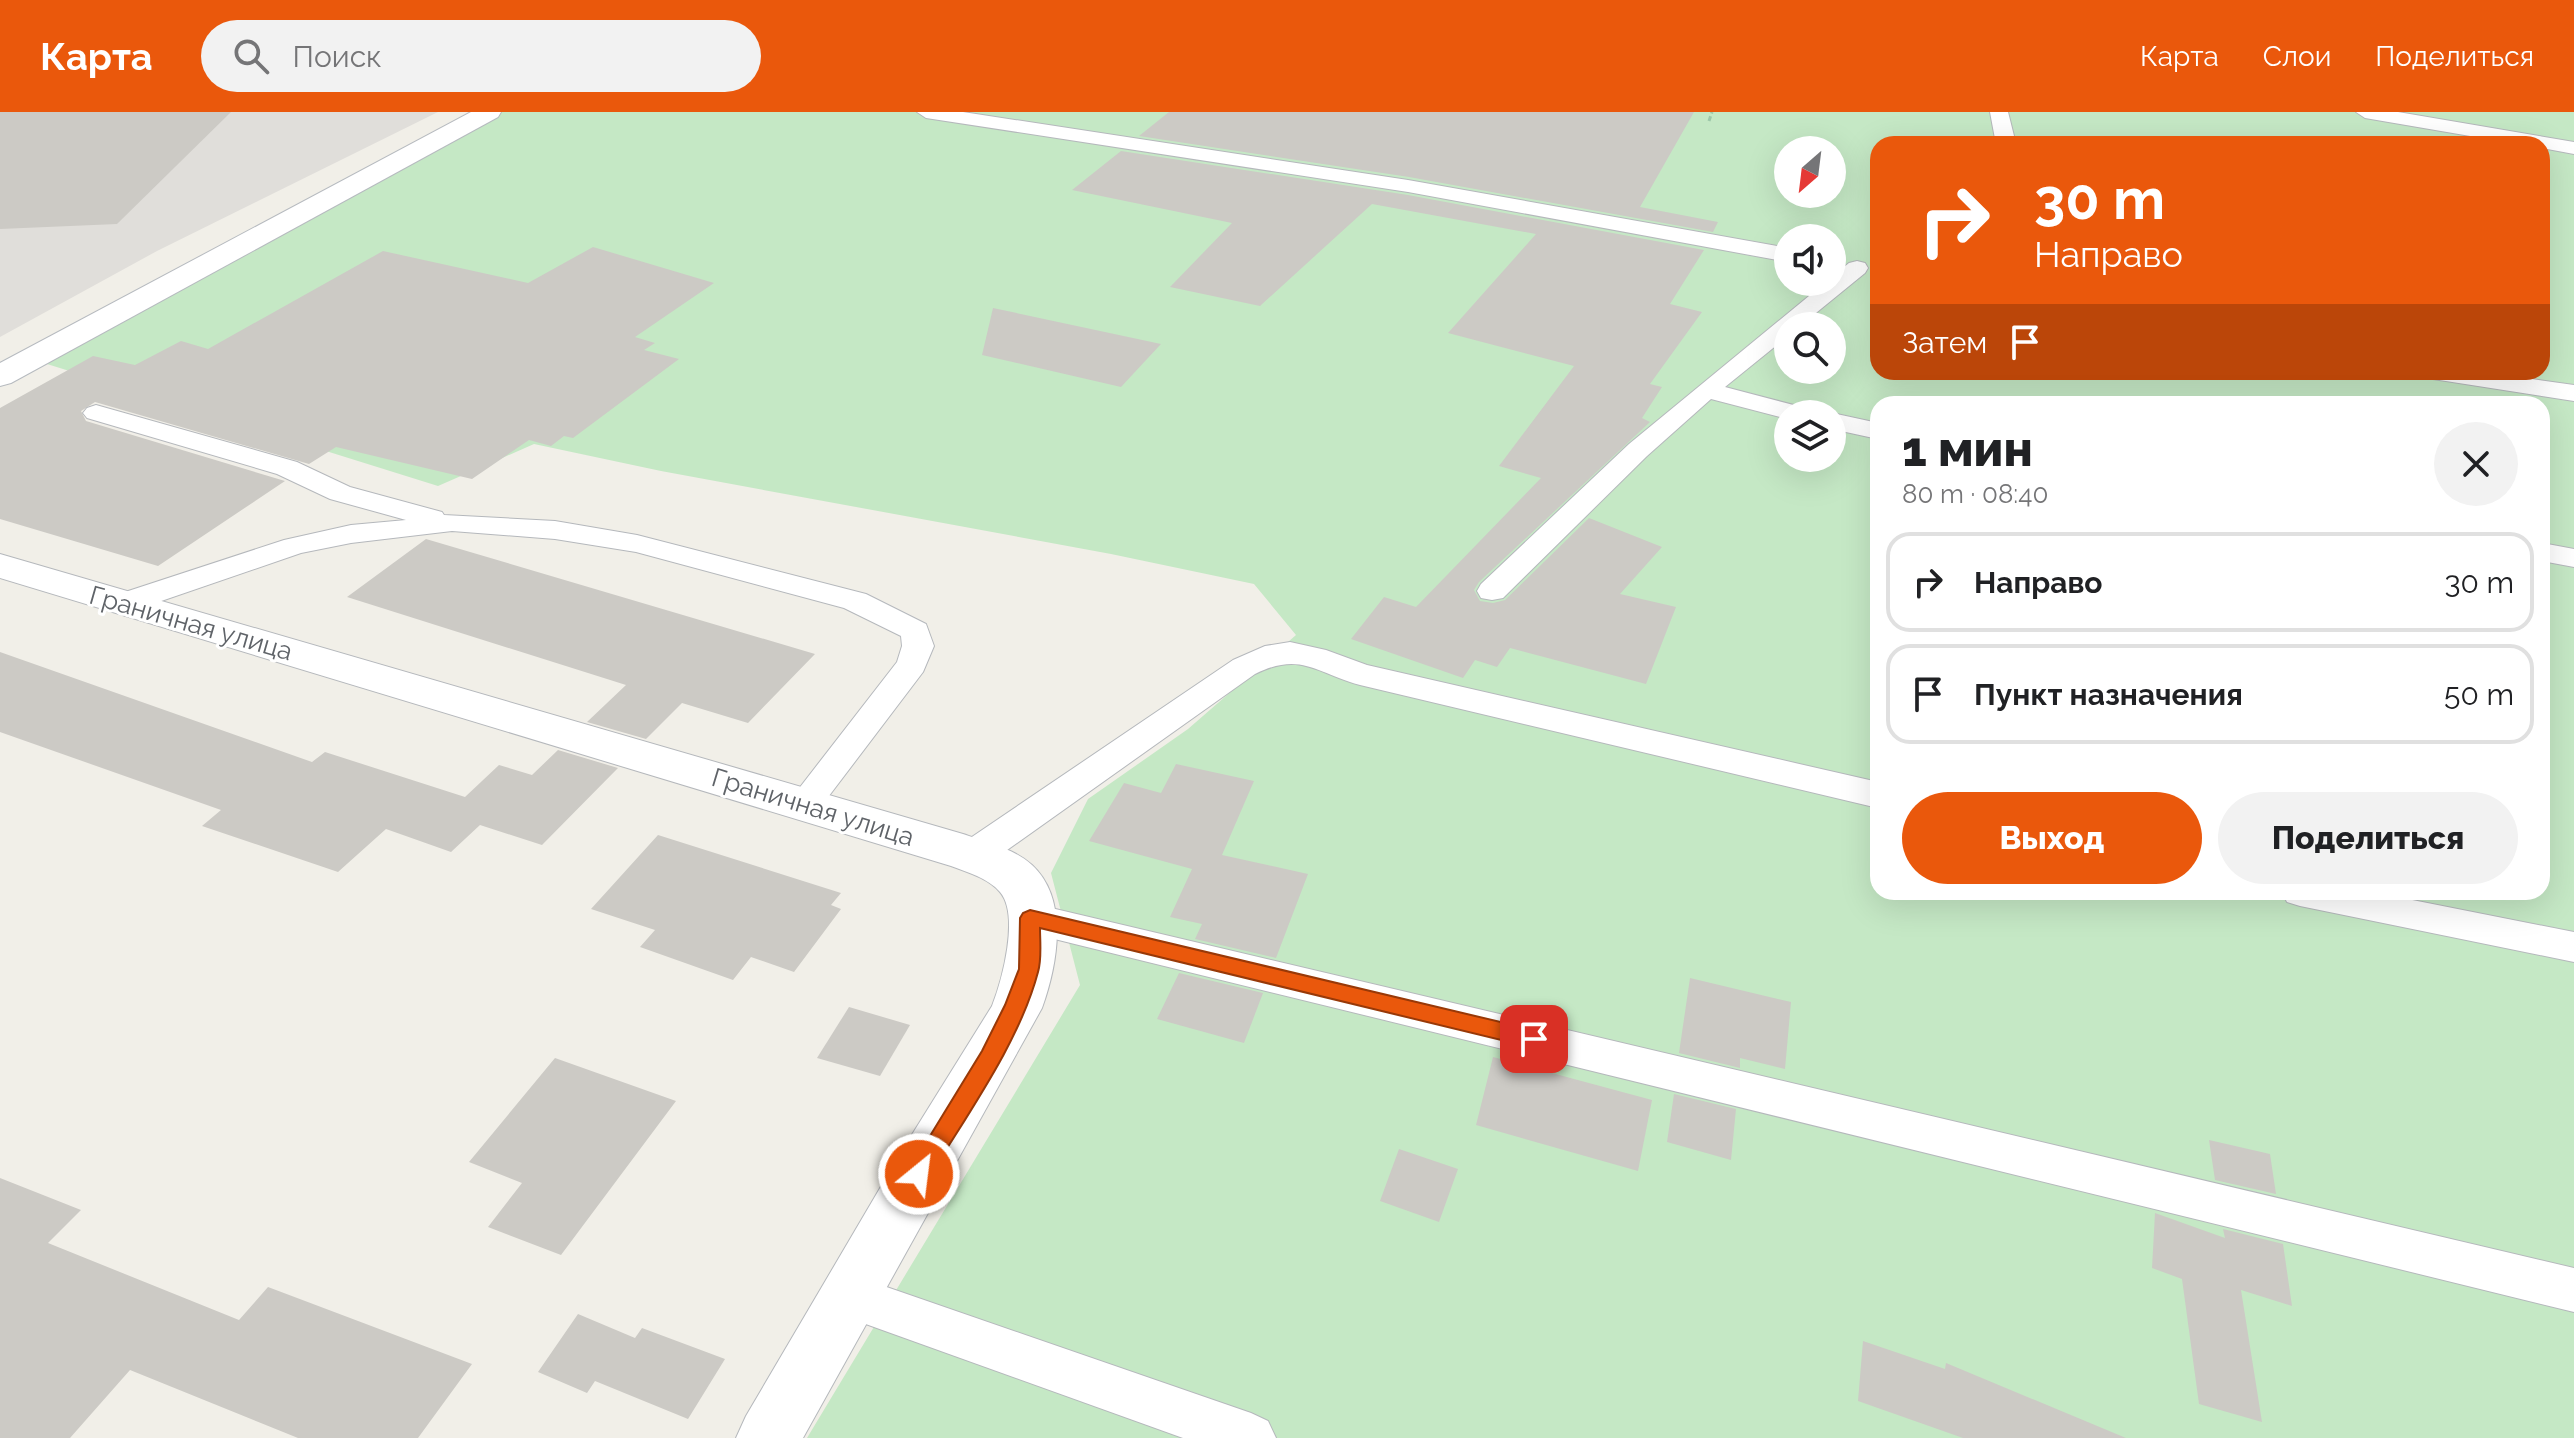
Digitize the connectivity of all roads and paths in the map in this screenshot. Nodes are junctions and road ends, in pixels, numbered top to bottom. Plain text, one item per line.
1 (489, 112) edge
2 (926, 112) edge
3 (1712, 112) edge
4 (1999, 112) edge
5 (2365, 112) edge
6 (1709, 121) dead end
7 (2004, 136) edge
8 (2504, 136) edge
9 (2550, 144) edge
10 (2574, 148) edge
11 (1774, 252) edge
12 (1856, 267) edge
13 (0, 376) edge
14 (2487, 380) edge
15 (1707, 390) junction
16 (2574, 393) edge
17 (1774, 407) edge
18 (96, 413) dead end
19 (1846, 424) edge
20 (1870, 429) edge
21 (452, 523) junction
22 (2550, 554) edge
23 (2574, 558) edge
24 (0, 566) edge
25 (1492, 591) dead end
26 (124, 603) junction
27 (1870, 793) edge
28 (804, 804) junction
29 (973, 855) junction
30 (2340, 900) edge
31 (1030, 918) junction
32 (2574, 947) edge
33 (2574, 1290) edge
34 (849, 1296) junction
35 (768, 1438) edge
36 (1251, 1438) edge

1 - 13 street
2 - 11 lane
3 - 6 path
4 - 7 lane
5 - 8 lane
9 - 10 lane
12 - 15 lane
14 - 16 lane
15 - 17 lane
15 - 25 lane
18 - 21 lane
19 - 20 lane
21 - 26 lane
21 - 28 lane
22 - 23 lane
24 - 26 street, Граничная улица
26 - 28 street, Граничная улица
27 - 29 lane
28 - 29 street, Граничная улица
29 - 31 street, Граничная улица
30 - 32 lane
31 - 33 lane
31 - 34 street, Граничная улица
34 - 35 street, Граничная улица
34 - 36 lane

